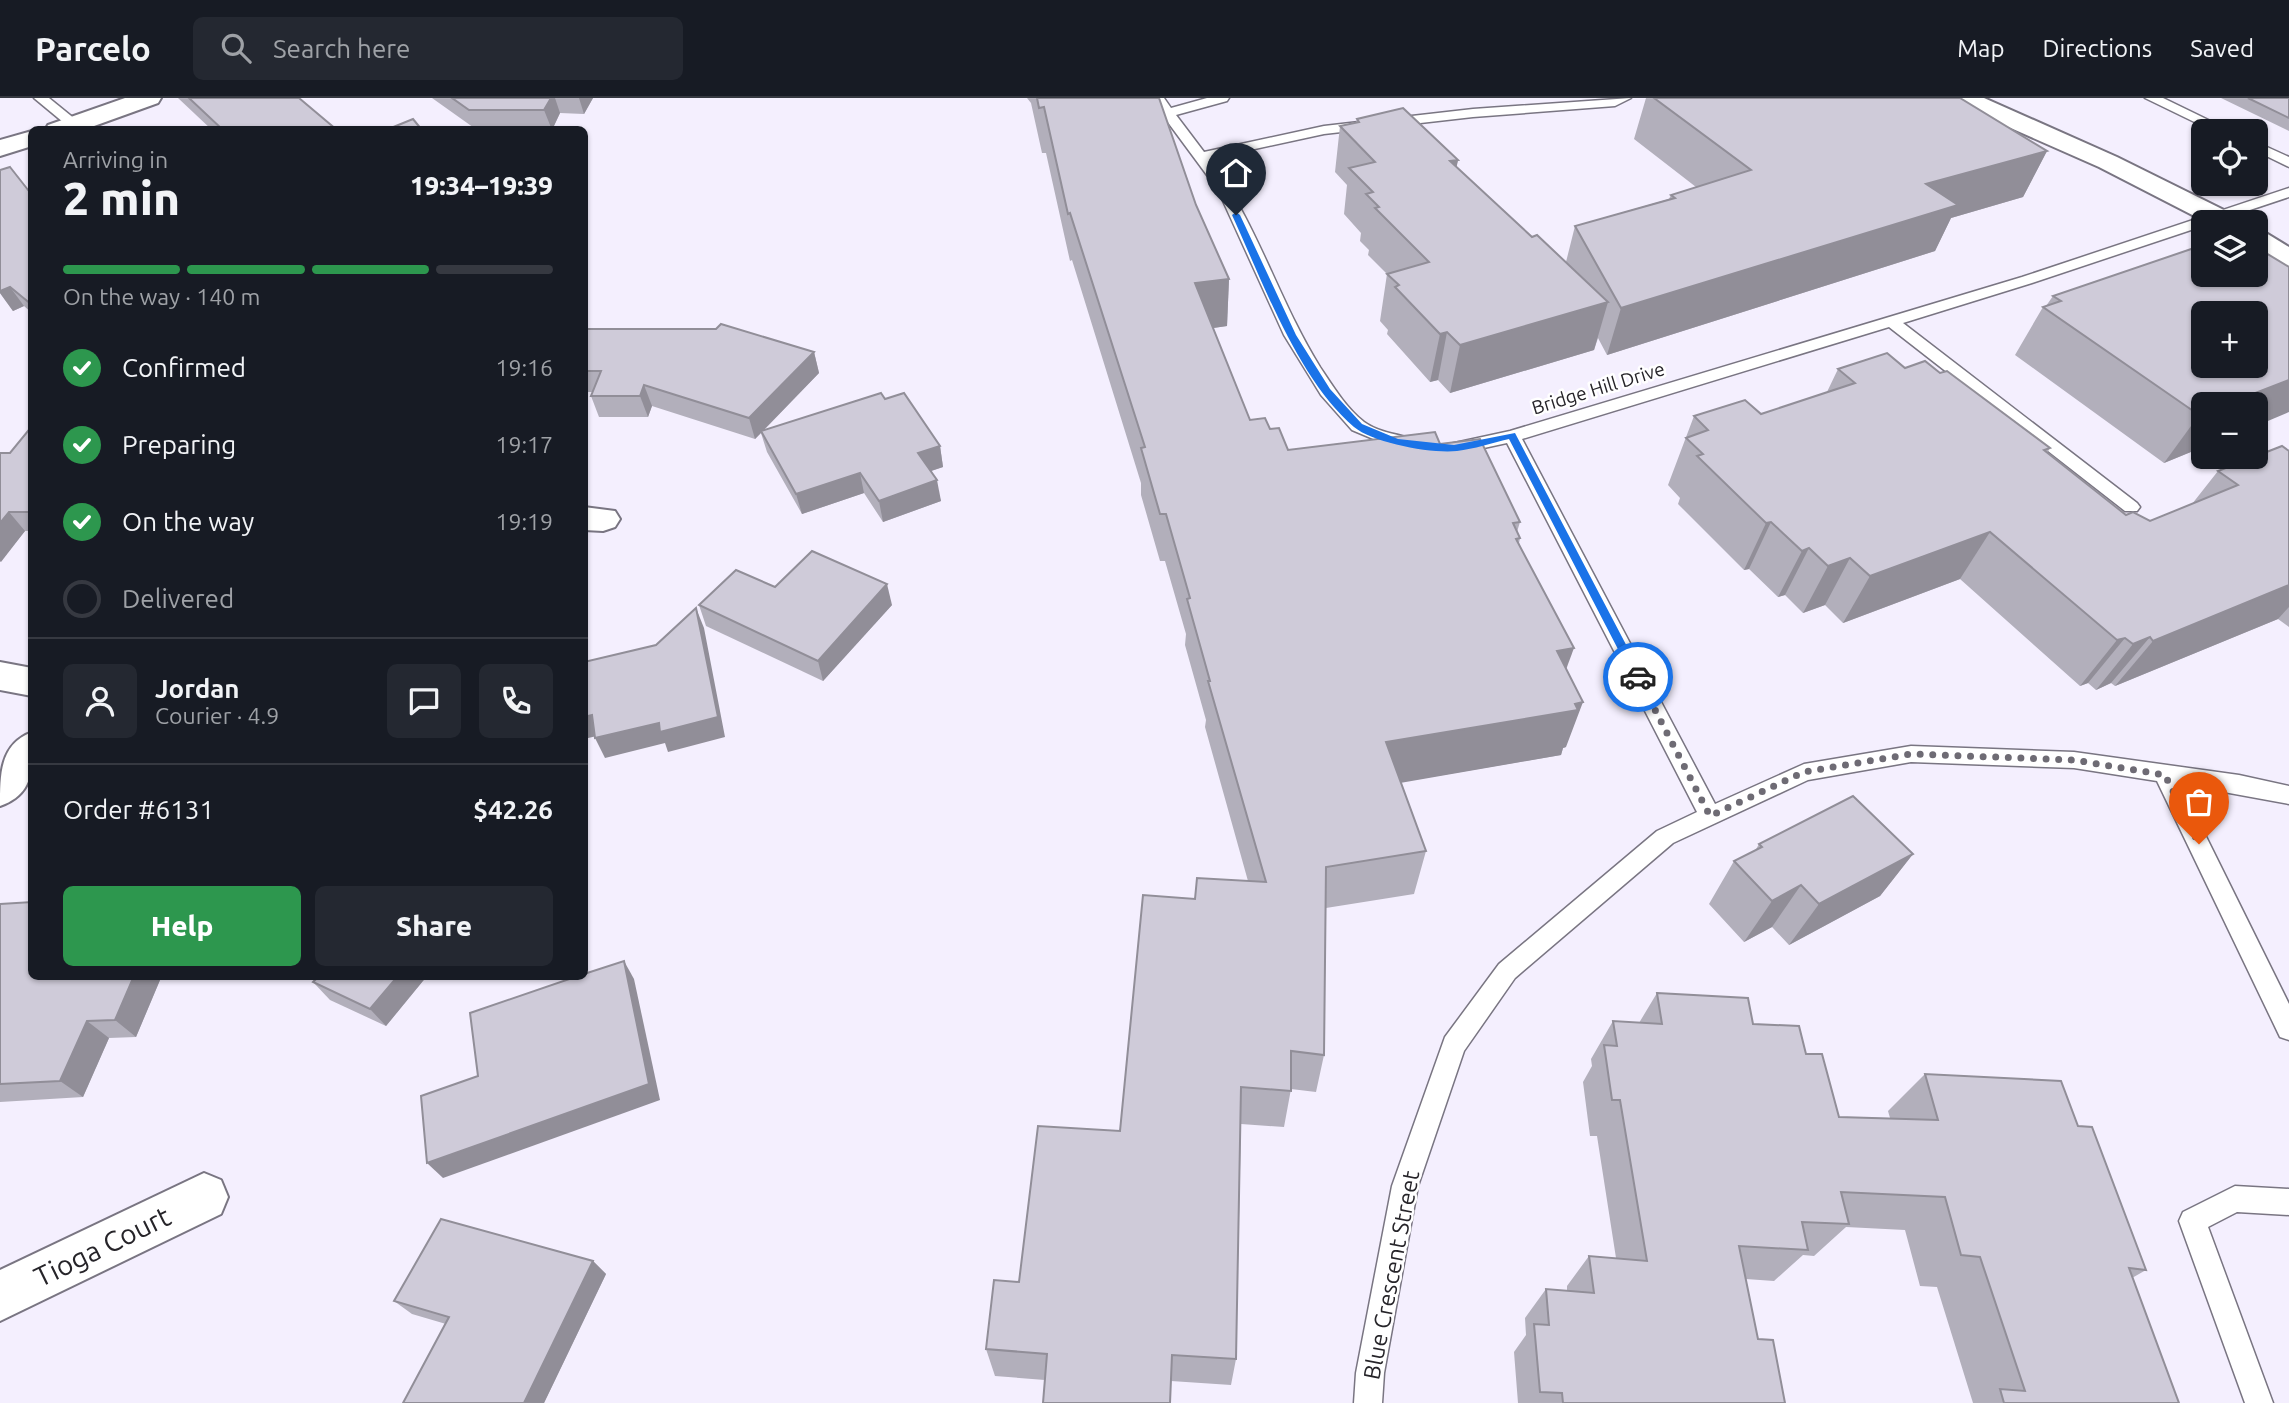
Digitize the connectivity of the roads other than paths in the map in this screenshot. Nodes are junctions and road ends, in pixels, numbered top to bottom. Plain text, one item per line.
1 (149, 98) edge
2 (1157, 98) edge
3 (1222, 98) edge
4 (1625, 98) edge
5 (1963, 98) edge
6 (2152, 98) edge
7 (44, 100) edge
8 (1513, 104) edge
9 (1167, 113) junction
10 (2198, 119) edge
11 (69, 126) edge
12 (76, 126) edge
13 (28, 139) edge
14 (0, 148) edge
15 (2268, 152) edge
16 (1200, 157) junction
17 (2289, 163) edge
18 (2289, 192) edge
19 (2202, 210) edge
20 (2246, 210) edge
21 (2191, 229) edge
22 (2268, 246) edge
23 (2289, 259) edge
24 (1891, 321) junction
25 (1512, 436) junction
26 (2131, 507) dead end
27 (0, 676) edge
28 (28, 681) edge
29 (28, 752) edge
30 (2165, 775) junction
31 (0, 790) edge
32 (2289, 795) edge
33 (1710, 816) junction
34 (2289, 1028) edge
35 (204, 1197) dead end
36 (2289, 1202) edge
37 (0, 1296) edge
38 (1368, 1403) edge
39 (2259, 1403) edge

1 - 12 street
2 - 9 lane, Bridge Hill Drive
3 - 9 lane
4 - 8 lane
5 - 19 street
6 - 10 lane
7 - 11 lane
8 - 16 lane
9 - 16 lane, Bridge Hill Drive
13 - 14 street
15 - 17 lane
16 - 25 lane, Bridge Hill Drive
18 - 20 lane, Bridge Hill Drive
21 - 24 lane, Bridge Hill Drive
22 - 23 street
24 - 25 lane, Bridge Hill Drive
24 - 26 lane
25 - 33 lane
27 - 28 street
29 - 31 street
30 - 32 lane, Blue Crescent Street
30 - 33 lane, Blue Crescent Street
30 - 34 lane
33 - 38 lane, Blue Crescent Street
35 - 37 street, Tioga Court
36 - 39 lane

